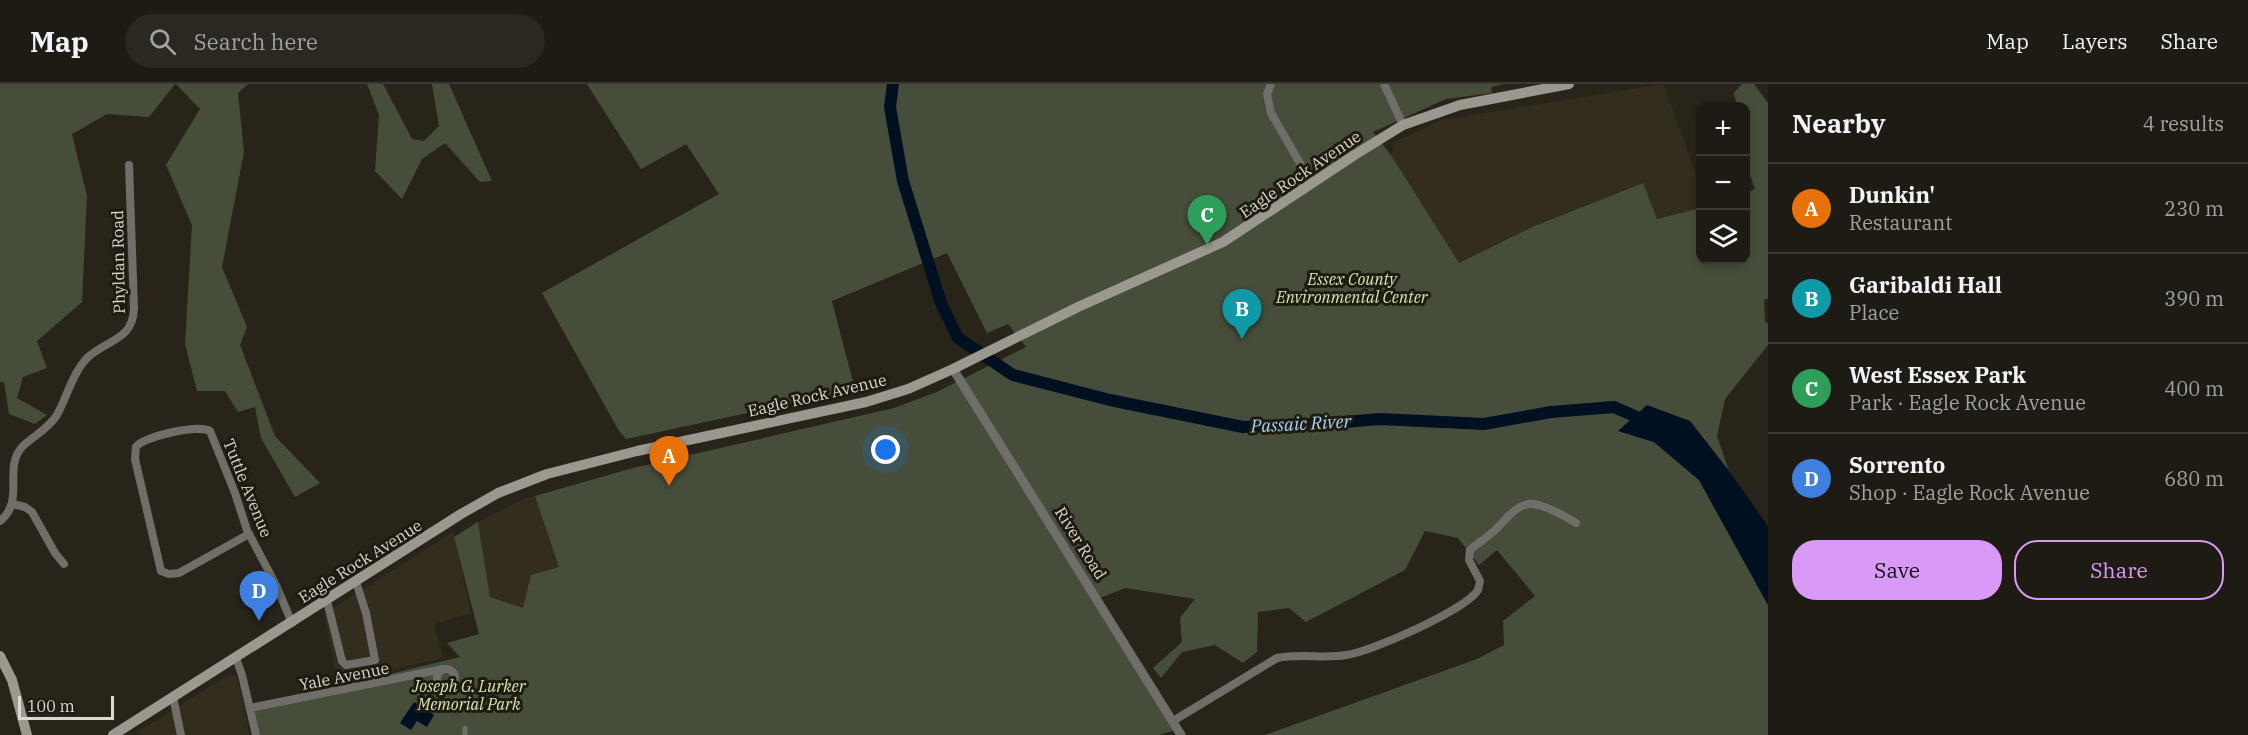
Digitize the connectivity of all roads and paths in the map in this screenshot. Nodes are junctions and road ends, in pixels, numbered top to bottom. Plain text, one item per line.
1 (1270, 84) edge
2 (1384, 84) edge
3 (1569, 84) edge
4 (1403, 125) junction
5 (129, 165) dead end
6 (1311, 184) junction
7 (949, 371) junction
8 (12, 504) junction
9 (0, 521) edge
10 (1576, 523) dead end
11 (249, 534) junction
12 (64, 564) dead end
13 (356, 582) junction
14 (327, 601) junction
15 (292, 622) junction
16 (0, 656) edge
17 (236, 658) junction
18 (443, 669) dead end
19 (172, 698) junction
20 (250, 708) junction
21 (1173, 721) junction
22 (27, 735) edge
23 (112, 735) edge
24 (181, 735) edge
25 (256, 735) edge
26 (1182, 735) edge

1 - 6 street
2 - 4 street
3 - 4 main road, Eagle Rock Avenue
4 - 6 main road, Eagle Rock Avenue
5 - 8 street, Phyldan Road
6 - 7 main road, Eagle Rock Avenue
7 - 13 main road, Eagle Rock Avenue
7 - 21 street, River Road
8 - 9 street
8 - 12 street
10 - 21 street
11 - 11 street, Tuttle Avenue
11 - 15 street, Tuttle Avenue
13 - 14 main road, Eagle Rock Avenue
13 - 14 street
14 - 15 main road, Eagle Rock Avenue
15 - 17 main road, Eagle Rock Avenue
16 - 22 main road
17 - 19 main road, Eagle Rock Avenue
17 - 20 street
18 - 20 street, Yale Avenue
19 - 23 main road, Eagle Rock Avenue
19 - 24 street
20 - 25 street
21 - 26 street, River Road

